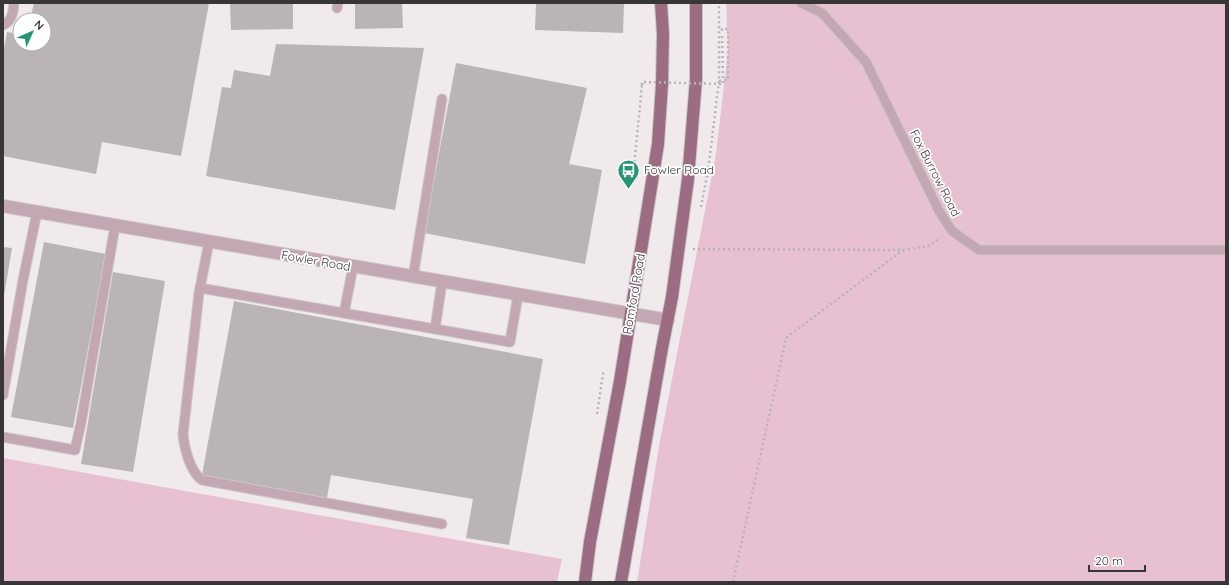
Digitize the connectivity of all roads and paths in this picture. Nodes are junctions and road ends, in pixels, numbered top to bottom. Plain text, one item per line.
1 (14, 3) edge
2 (661, 3) edge
3 (696, 3) edge
4 (719, 3) edge
5 (801, 3) edge
6 (3, 25) edge
7 (719, 81) junction
8 (442, 99) dead end
9 (633, 177) dead end
10 (3, 206) edge
11 (37, 212) junction
12 (700, 214) dead end
13 (115, 226) junction
14 (952, 232) junction
15 (209, 242) junction
16 (694, 242) dead end
17 (903, 250) junction
18 (1226, 250) edge
19 (352, 267) junction
20 (412, 277) junction
21 (442, 282) junction
22 (200, 288) junction
23 (518, 295) junction
24 (344, 313) junction
25 (630, 314) junction
26 (668, 320) junction
27 (435, 329) junction
28 (3, 395) edge
29 (3, 436) edge
30 (442, 524) dead end
31 (585, 582) edge
32 (621, 582) edge
33 (733, 582) edge

1 - 6 lane
2 - 25 main road, Romford Road
3 - 26 main road
4 - 7 path
5 - 14 lane, Fox Burrow Road
7 - 9 path, bridge
7 - 12 path
8 - 20 lane
10 - 11 street, Fowler Road
11 - 13 street, Fowler Road
11 - 28 lane
13 - 15 street, Fowler Road
13 - 29 lane
14 - 17 path
14 - 18 lane, Fox Burrow Road
15 - 19 street, Fowler Road
15 - 22 lane
16 - 17 path
17 - 33 path
19 - 20 street, Fowler Road
19 - 24 lane
20 - 21 street, Fowler Road
21 - 23 street, Fowler Road
21 - 27 lane
22 - 24 lane
22 - 30 lane
23 - 25 street, Fowler Road
23 - 27 lane
24 - 27 lane
25 - 26 street, Fowler Road
25 - 31 main road, Romford Road
26 - 32 main road

